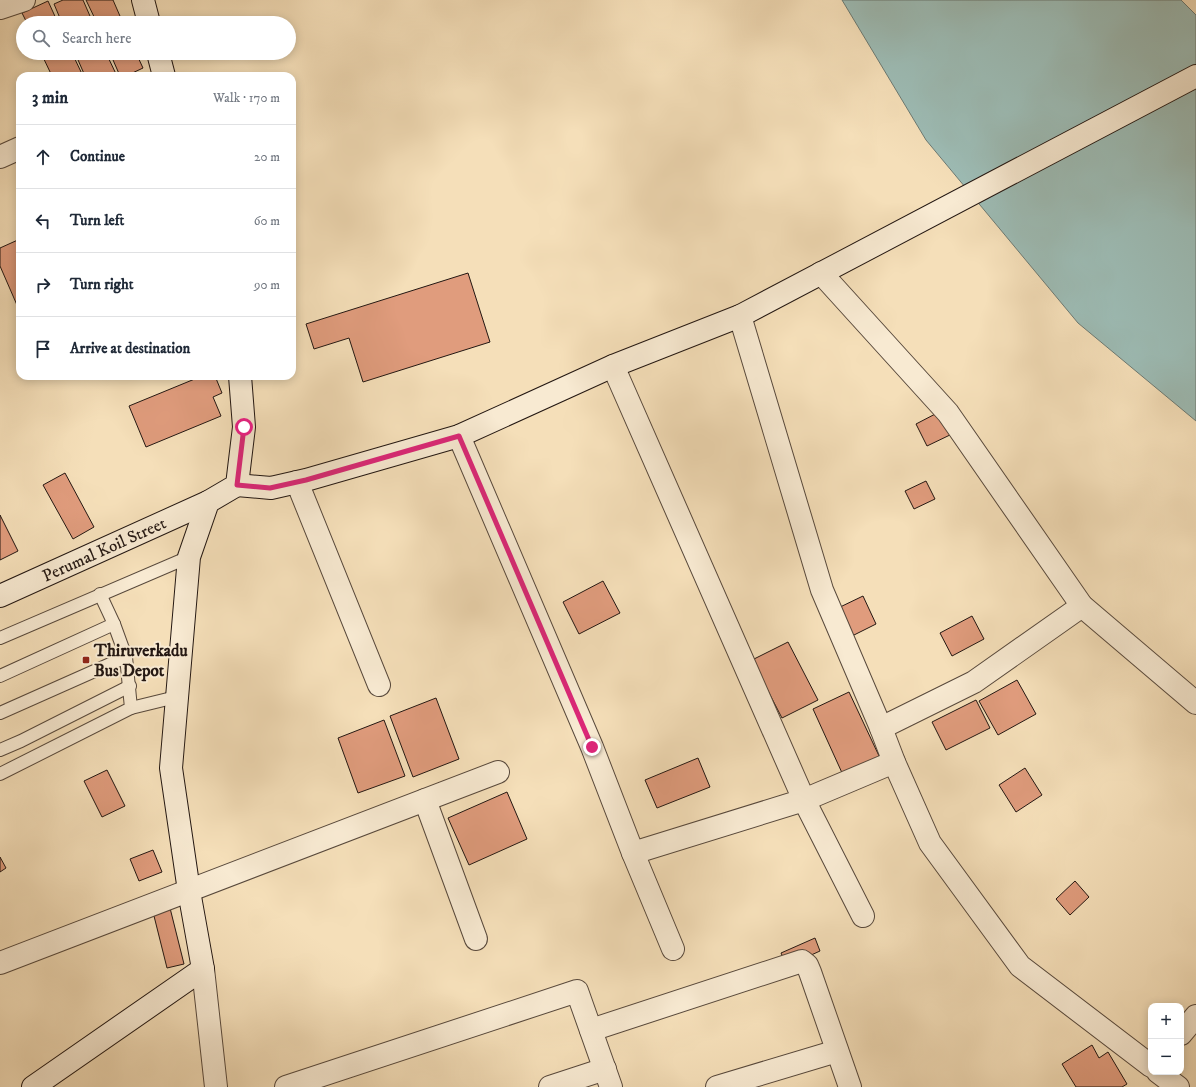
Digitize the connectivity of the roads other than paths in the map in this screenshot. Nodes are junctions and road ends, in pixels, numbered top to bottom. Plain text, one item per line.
1 (24, 0) edge
2 (143, 0) edge
3 (0, 8) edge
4 (147, 16) edge
5 (160, 60) edge
6 (163, 72) edge
7 (1196, 76) edge
8 (16, 150) edge
9 (0, 156) edge
10 (821, 273) junction
11 (740, 316) junction
12 (613, 366) junction
13 (240, 380) edge
14 (459, 436) junction
15 (297, 482) junction
16 (237, 485) junction
17 (208, 502) junction
18 (189, 557) junction
19 (100, 594) junction
20 (0, 596) edge
21 (1082, 606) junction
22 (114, 624) junction
23 (0, 638) edge
24 (126, 657) junction
25 (0, 676) edge
26 (379, 685) dead end
27 (130, 686) junction
28 (176, 697) junction
29 (1196, 703) edge
30 (131, 708) junction
31 (0, 713) edge
32 (881, 728) junction
33 (0, 750) edge
34 (894, 762) junction
35 (498, 772) dead end
36 (0, 774) edge
37 (425, 800) junction
38 (804, 800) junction
39 (633, 853) junction
40 (189, 891) junction
41 (863, 916) dead end
42 (476, 939) dead end
43 (673, 949) dead end
44 (0, 963) edge
45 (203, 969) junction
46 (1196, 1016) edge
47 (591, 1030) junction
48 (1184, 1030) edge
49 (837, 1051) junction
50 (1148, 1064) edge
51 (1162, 1075) edge
52 (608, 1078) edge
53 (33, 1087) edge
54 (216, 1087) edge
55 (286, 1087) edge
56 (550, 1087) edge
57 (717, 1087) edge
58 (850, 1087) edge
59 (1178, 1087) edge

1 - 3 street
2 - 4 street
5 - 6 street
7 - 10 street
8 - 9 street
10 - 11 street
10 - 21 street
11 - 12 street
11 - 32 street
12 - 14 street
12 - 38 street
13 - 16 street
14 - 15 street
14 - 39 street
15 - 16 street
15 - 26 street
16 - 17 street, Perumal Koil Street
17 - 18 street
17 - 20 street, Perumal Koil Street
18 - 19 lane
18 - 28 street
19 - 22 lane
19 - 23 lane
21 - 29 street
21 - 32 street
22 - 24 lane
22 - 25 lane
24 - 27 lane
24 - 31 lane
27 - 30 lane
27 - 33 lane
28 - 30 lane
28 - 40 street
30 - 36 lane
32 - 34 street
34 - 38 street
34 - 50 street
35 - 37 street
37 - 40 street
37 - 42 street
38 - 39 street
38 - 41 street
39 - 43 street
40 - 44 street
40 - 45 street
45 - 53 street
45 - 54 street
46 - 48 street
47 - 49 street
47 - 52 street
47 - 55 street
49 - 57 street
49 - 58 street
51 - 59 street
52 - 56 street

